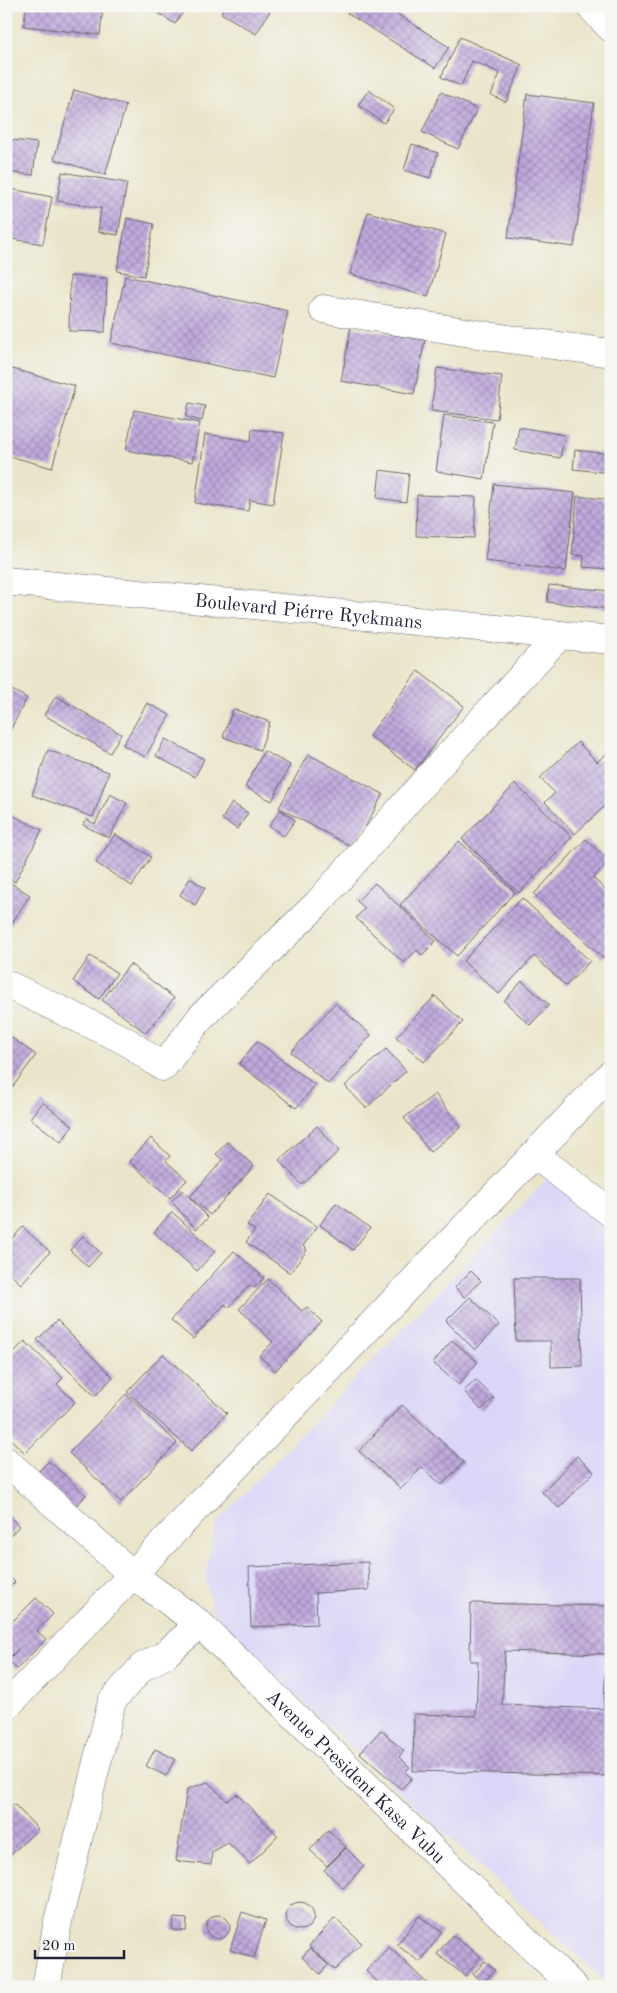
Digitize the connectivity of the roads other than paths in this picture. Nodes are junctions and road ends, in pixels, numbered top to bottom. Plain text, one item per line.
1 (590, 6) edge
2 (611, 28) edge
3 (323, 309) dead end
4 (611, 353) edge
5 (6, 581) edge
6 (560, 635) junction
7 (611, 640) edge
8 (6, 984) edge
9 (611, 1074) edge
10 (535, 1155) junction
11 (611, 1214) edge
12 (6, 1461) edge
13 (134, 1576) junction
14 (200, 1624) junction
15 (6, 1707) edge
16 (46, 1987) edge
17 (574, 1987) edge

1 - 2 street
3 - 4 street
5 - 6 street, Boulevard Piérre Ryckmans
6 - 7 street, Boulevard Piérre Ryckmans
6 - 8 street
9 - 10 street
10 - 11 street
10 - 13 street
12 - 13 street, Avenue President Kasa Vubu
13 - 14 street, Avenue President Kasa Vubu
13 - 15 street
14 - 16 street
14 - 17 street, Avenue President Kasa Vubu

